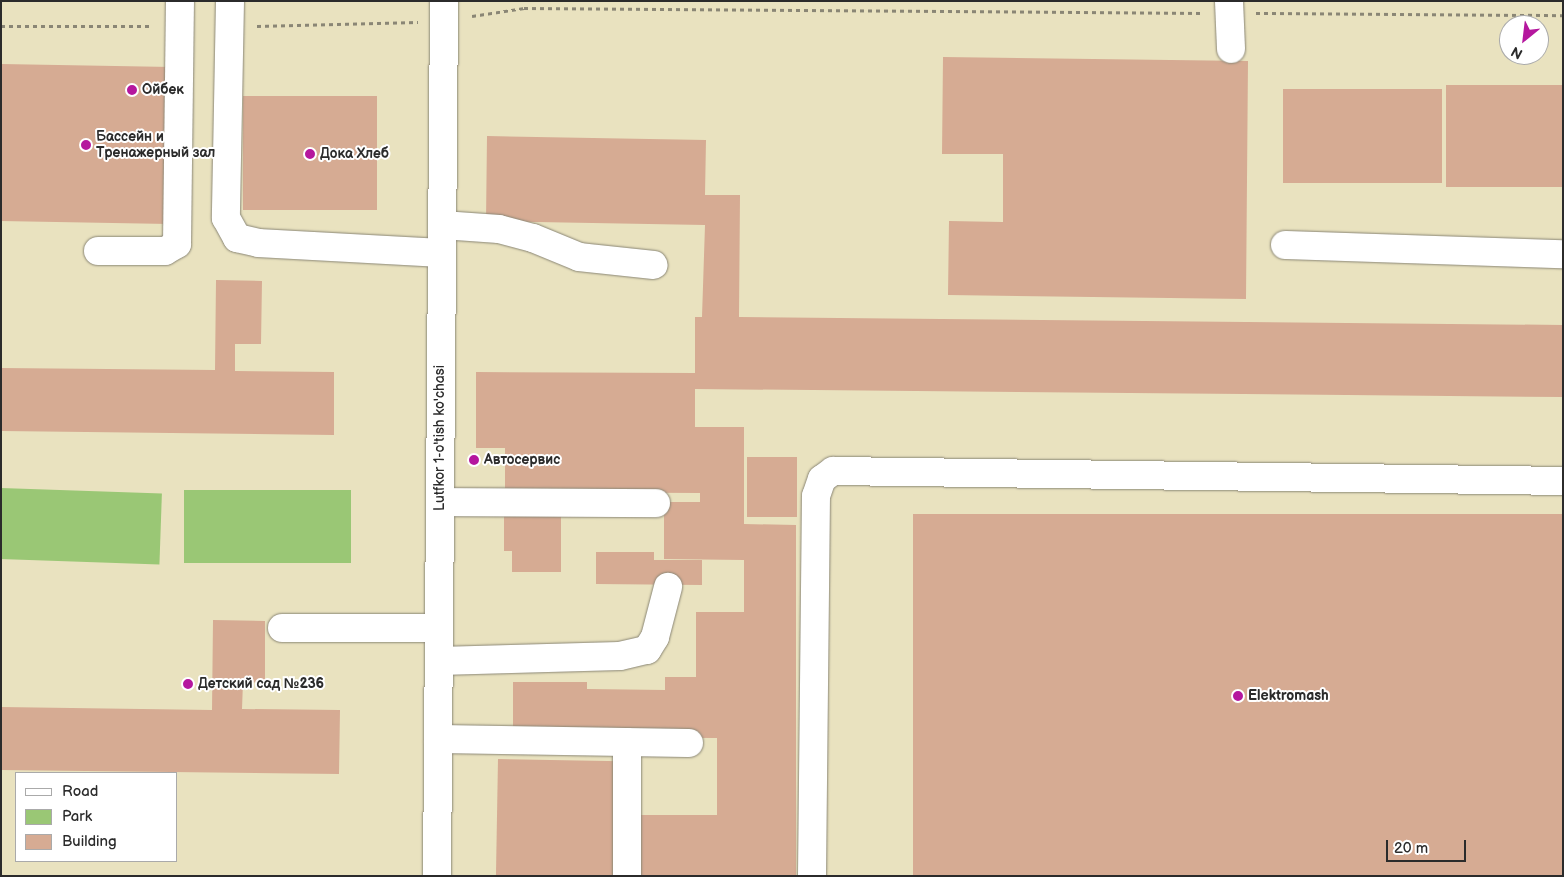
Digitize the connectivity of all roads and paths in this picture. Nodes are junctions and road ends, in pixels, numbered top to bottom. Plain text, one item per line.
1 (1229, 7) edge
2 (443, 11) edge
3 (179, 14) edge
4 (230, 14) edge
5 (1563, 15) edge
6 (1, 26) edge
7 (1231, 49) dead end
8 (442, 225) junction
9 (1285, 245) dead end
10 (98, 251) dead end
11 (442, 252) junction
12 (1563, 254) edge
13 (654, 265) dead end
14 (1563, 481) edge
15 (440, 502) junction
16 (656, 503) dead end
17 (668, 587) dead end
18 (282, 628) dead end
19 (439, 628) junction
20 (439, 661) junction
21 (438, 739) junction
22 (627, 742) junction
23 (689, 743) dead end
24 (437, 876) edge
25 (627, 876) edge
26 (812, 876) edge

1 - 2 path
1 - 5 path
1 - 7 street
2 - 4 path
2 - 8 street, Lutfkor 1-o'tish ko'chasi
3 - 6 path
3 - 10 street
4 - 11 street
8 - 11 street, Lutfkor 1-o'tish ko'chasi
8 - 13 street
9 - 12 street
11 - 15 street, Lutfkor 1-o'tish ko'chasi
14 - 26 street
15 - 16 street
15 - 19 street, Lutfkor 1-o'tish ko'chasi
17 - 20 street
18 - 19 street
19 - 20 street, Lutfkor 1-o'tish ko'chasi
20 - 21 street, Lutfkor 1-o'tish ko'chasi
21 - 22 street
21 - 24 street, Lutfkor 1-o'tish ko'chasi
22 - 23 street
22 - 25 street

